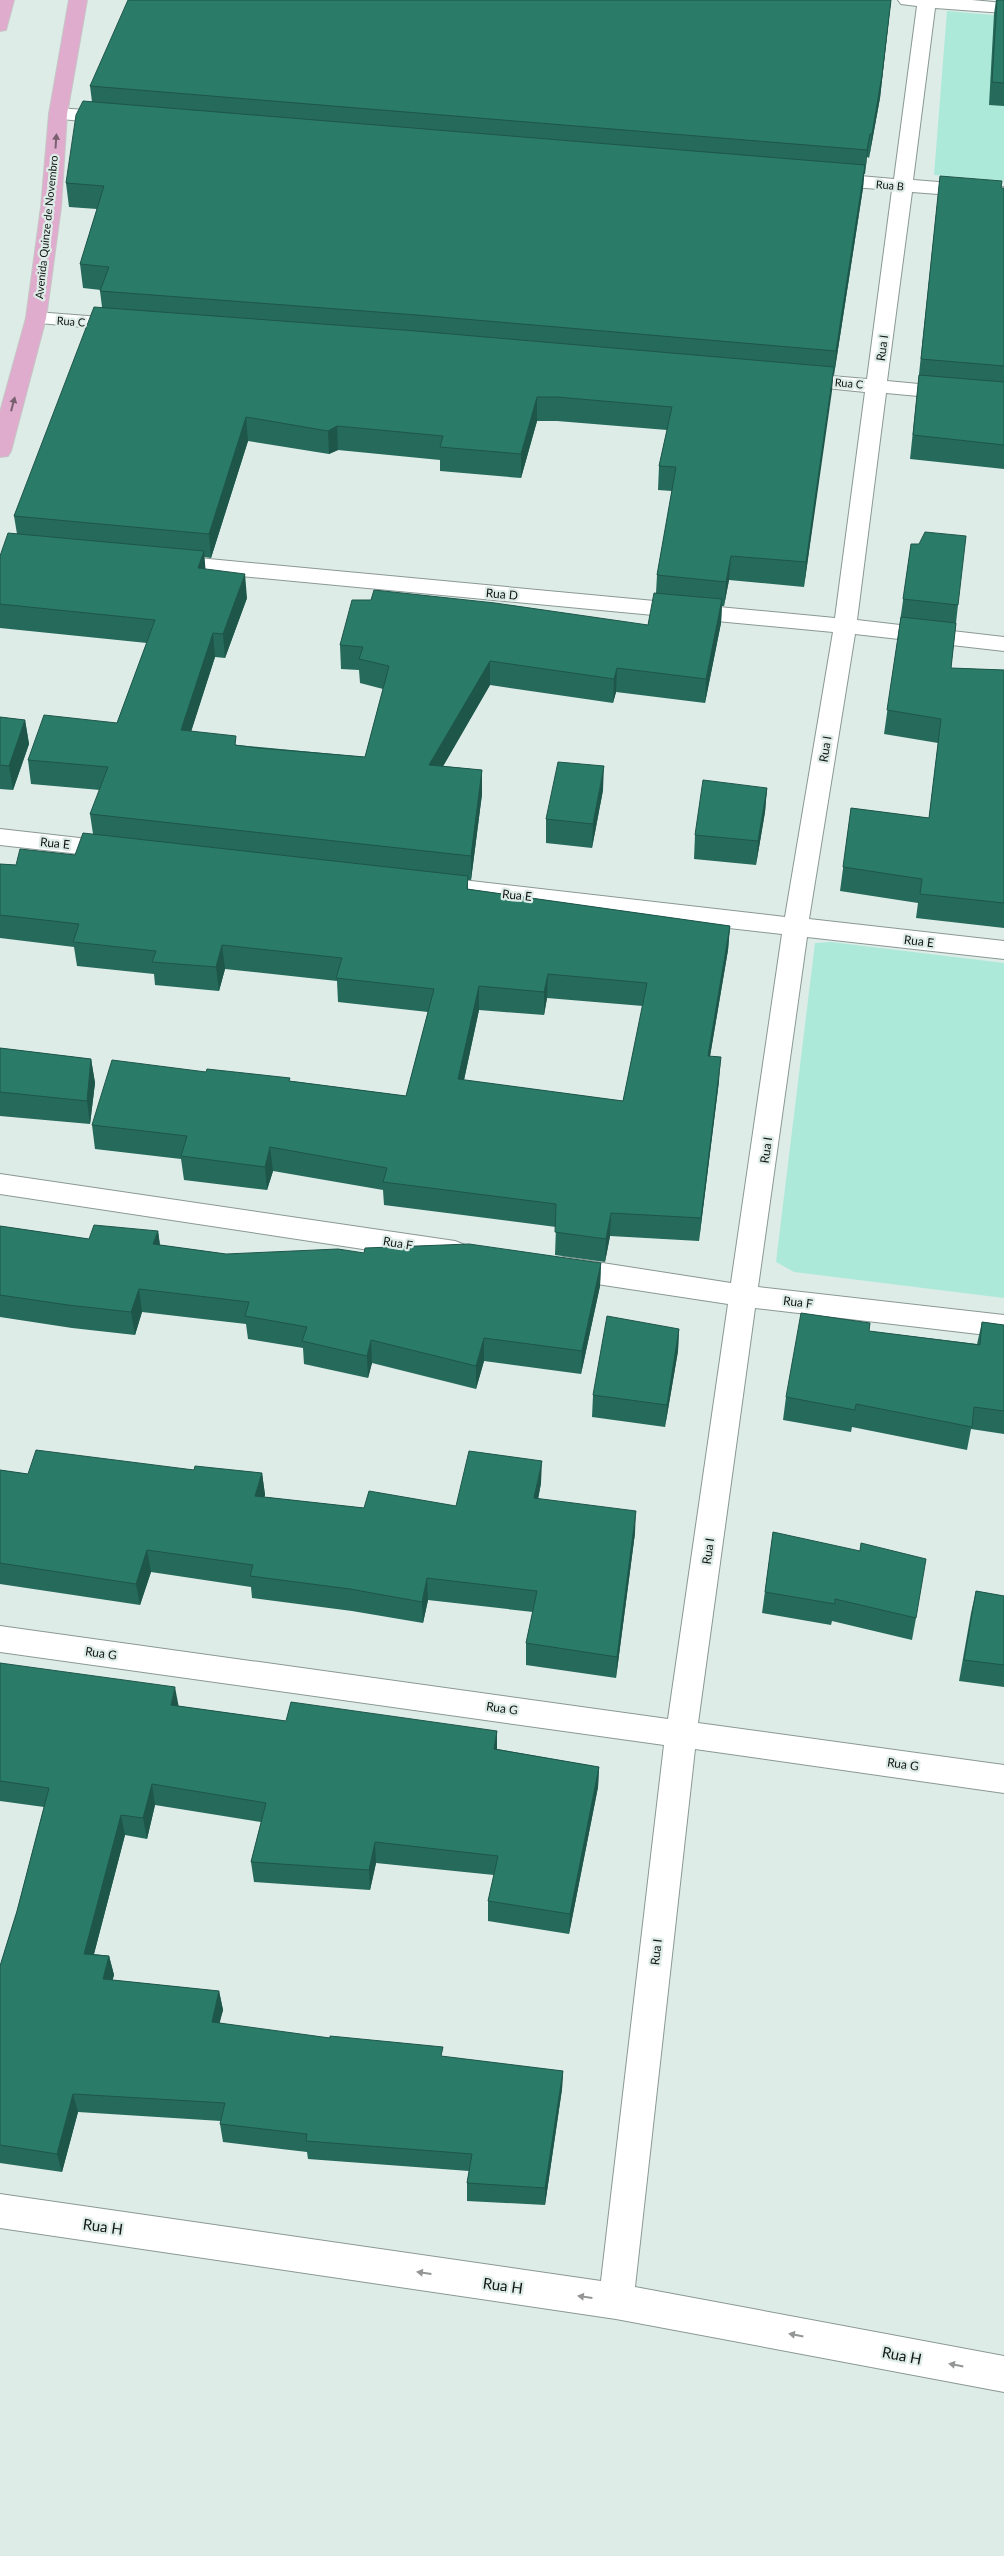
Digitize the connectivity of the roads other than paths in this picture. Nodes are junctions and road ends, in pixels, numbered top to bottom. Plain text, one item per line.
1 (4, 0) edge
2 (78, 0) edge
3 (920, 0) edge
4 (1004, 8) edge
5 (0, 26) edge
6 (58, 114) junction
7 (128, 120) edge
8 (804, 177) edge
9 (903, 186) junction
10 (1004, 193) edge
11 (36, 318) junction
12 (143, 326) edge
13 (779, 378) edge
14 (877, 386) junction
15 (1004, 398) edge
16 (0, 451) edge
17 (149, 561) edge
18 (845, 626) junction
19 (1004, 644) edge
20 (0, 837) edge
21 (138, 852) edge
22 (432, 886) edge
23 (796, 926) junction
24 (1004, 950) edge
25 (0, 1184) edge
26 (479, 1255) edge
27 (538, 1264) edge
28 (745, 1296) junction
29 (1004, 1326) edge
30 (0, 1639) edge
31 (681, 1733) junction
32 (1004, 1779) edge
33 (0, 2211) edge
34 (616, 2301) junction
35 (1004, 2374) edge

1 - 5 main road
2 - 6 main road, Avenida Quinze de Novembro
3 - 4 street
3 - 9 street, Rua I
6 - 7 street
11 -> 6 main road, Avenida Quinze de Novembro
8 - 9 street, Rua B
9 - 10 street, Rua B
9 - 14 street, Rua I
11 - 12 street, Rua C
16 -> 11 main road, Avenida Quinze de Novembro
13 - 14 street, Rua C
14 - 15 street, Rua C
14 - 18 street, Rua I
17 - 18 street, Rua D
18 - 19 street, Rua D
18 - 23 street, Rua I
20 - 21 street, Rua E
22 - 23 street, Rua E
23 - 24 street, Rua E
23 - 28 street, Rua I
25 - 26 street, Rua F
27 - 28 street, Rua F
28 - 29 street, Rua F
28 - 31 street, Rua I
30 - 31 street, Rua G
31 - 32 street, Rua G
31 - 34 street, Rua I
34 -> 33 street, Rua H
35 -> 34 street, Rua H

